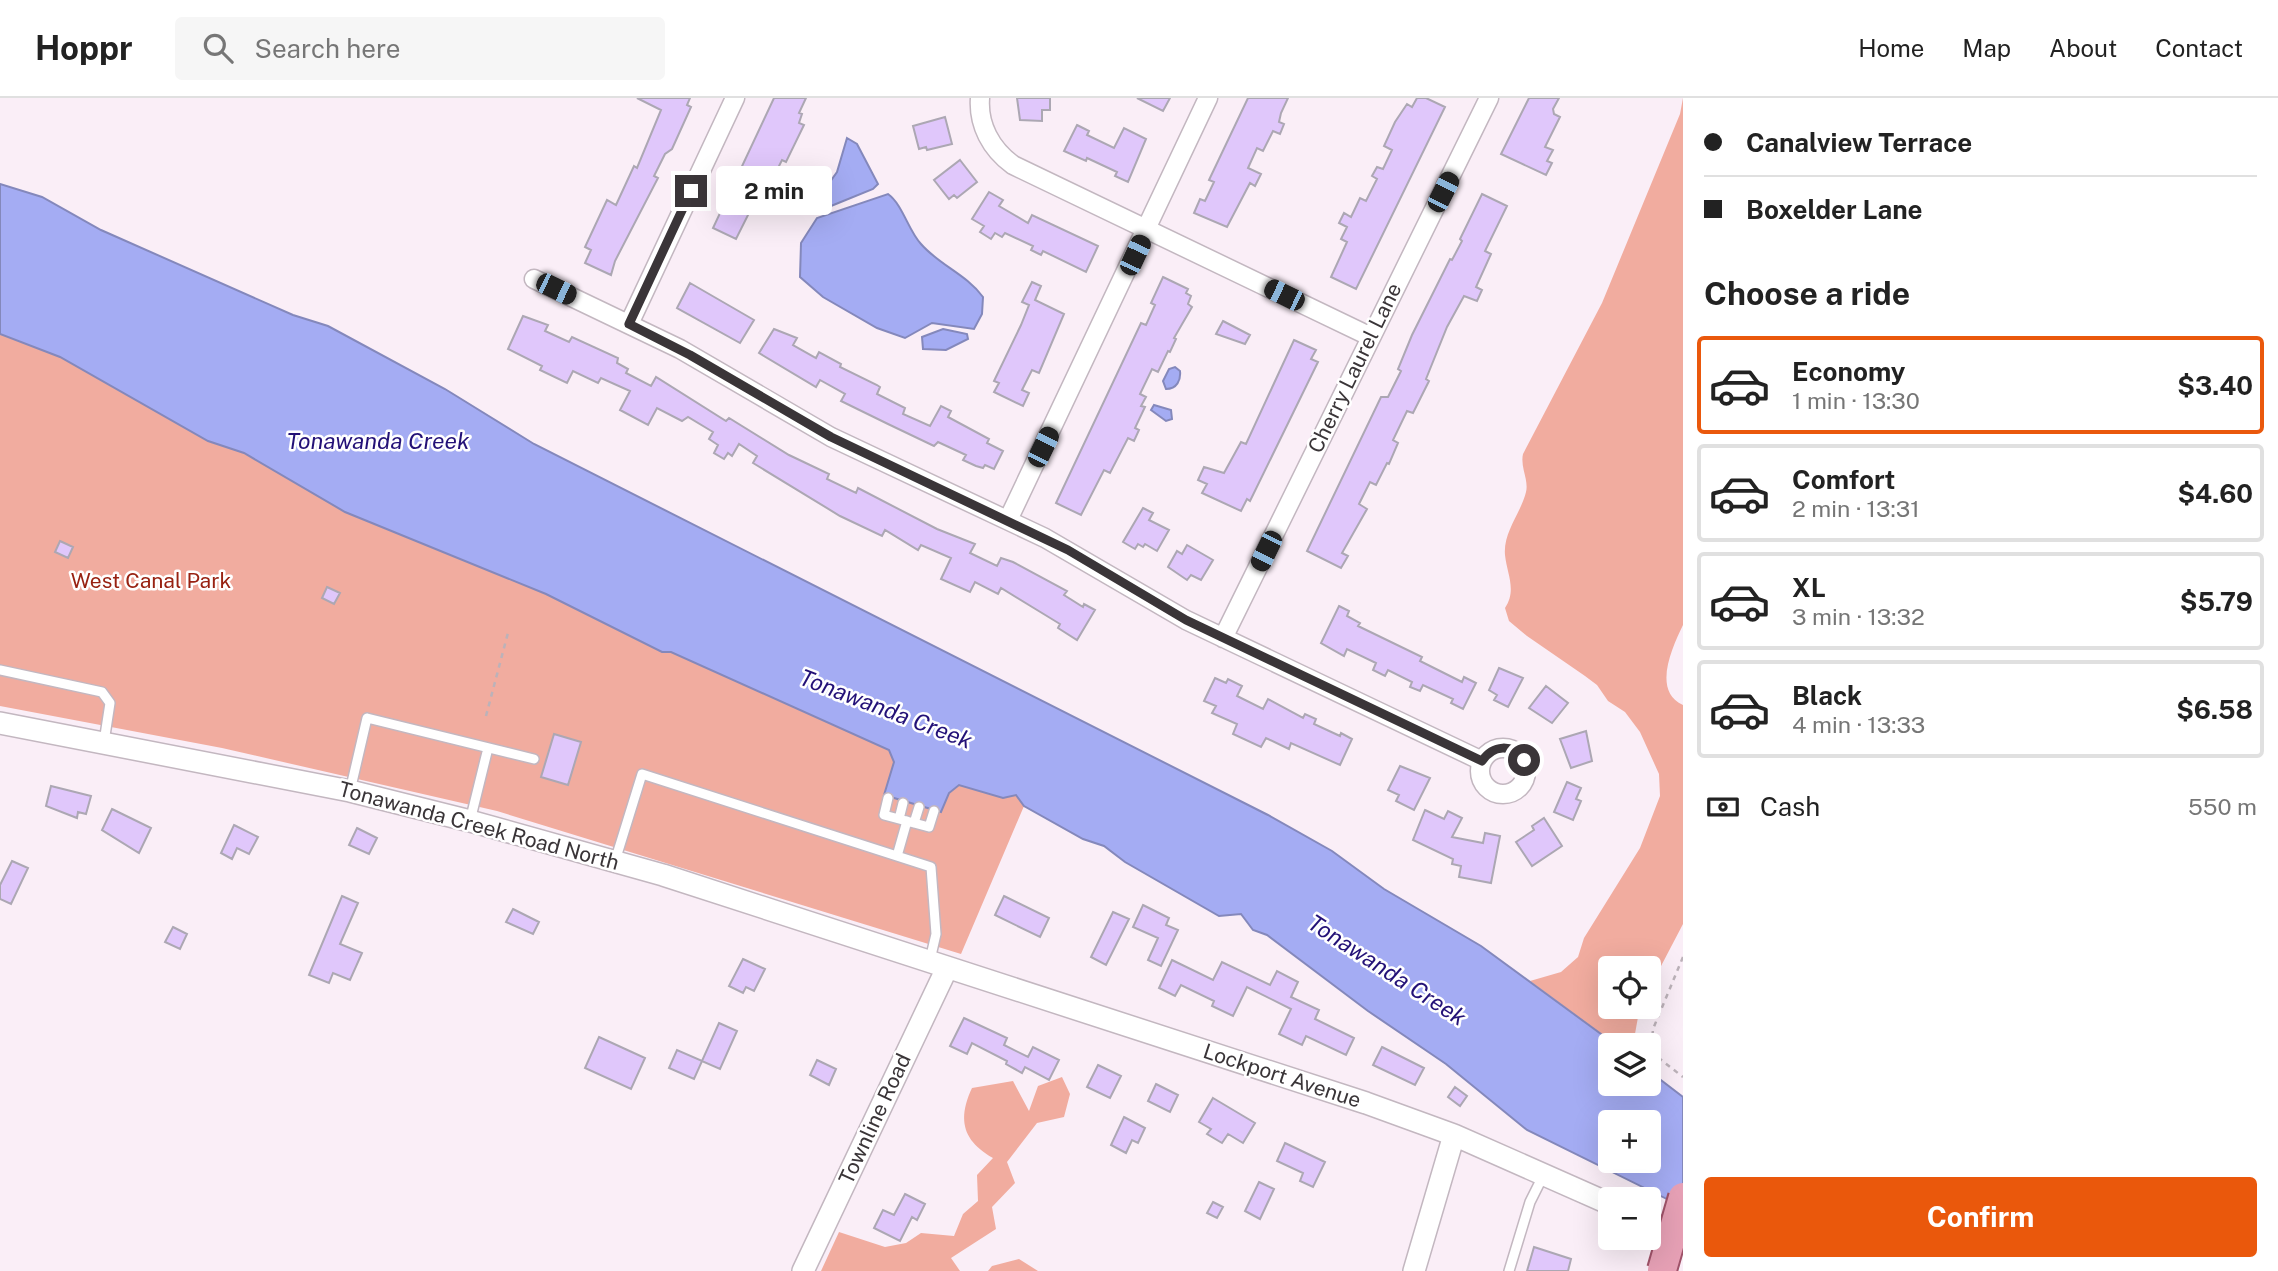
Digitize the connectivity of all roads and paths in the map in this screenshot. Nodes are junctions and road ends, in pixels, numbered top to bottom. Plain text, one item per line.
1 (735, 98) edge
2 (980, 98) edge
3 (1208, 98) edge
4 (1489, 98) edge
5 (1147, 229) junction
6 (534, 279) dead end
7 (629, 324) junction
8 (1370, 336) junction
9 (1008, 520) junction
10 (509, 629) dead end
11 (1223, 638) junction
12 (0, 670) edge
13 (486, 716) dead end
14 (0, 723) edge
15 (104, 742) junction
16 (488, 747) junction
17 (534, 759) dead end
18 (1482, 761) dead end
19 (350, 791) junction
20 (888, 798) dead end
21 (903, 803) dead end
22 (919, 807) dead end
23 (933, 811) dead end
24 (470, 821) junction
25 (906, 821) junction
26 (897, 856) junction
27 (615, 861) junction
28 (1683, 957) edge
29 (939, 965) junction
30 (1683, 1077) edge
31 (1454, 1135) junction
32 (1544, 1174) junction
33 (1683, 1197) edge
34 (1598, 1199) edge
35 (1661, 1227) edge
36 (1683, 1237) edge
37 (1662, 1270) edge
38 (803, 1271) edge
39 (1414, 1271) edge
40 (1510, 1271) edge

1 - 7 street
2 - 5 street
3 - 5 street
4 - 8 street, Cherry Laurel Lane
5 - 8 street
5 - 9 street
6 - 7 street
7 - 9 street
8 - 11 street, Cherry Laurel Lane
9 - 11 street
10 - 13 path
11 - 18 street
12 - 15 lane
14 - 15 street, Tonawanda Creek Road North
15 - 19 street, Tonawanda Creek Road North
16 - 17 lane
16 - 19 lane
16 - 24 lane
19 - 24 street, Tonawanda Creek Road North
20 - 25 lane
21 - 25 lane
22 - 25 lane
23 - 25 lane
24 - 27 street, Tonawanda Creek Road North
25 - 26 lane
26 - 27 lane
26 - 29 lane
27 - 29 street, Tonawanda Creek Road North
28 - 30 path
29 - 31 street, Lockport Avenue
29 - 38 street, Townline Road
31 - 32 street, Lockport Avenue
31 - 39 street
32 - 34 street, Lockport Avenue
32 - 40 lane
33 - 37 main road, bridge
35 - 36 street

